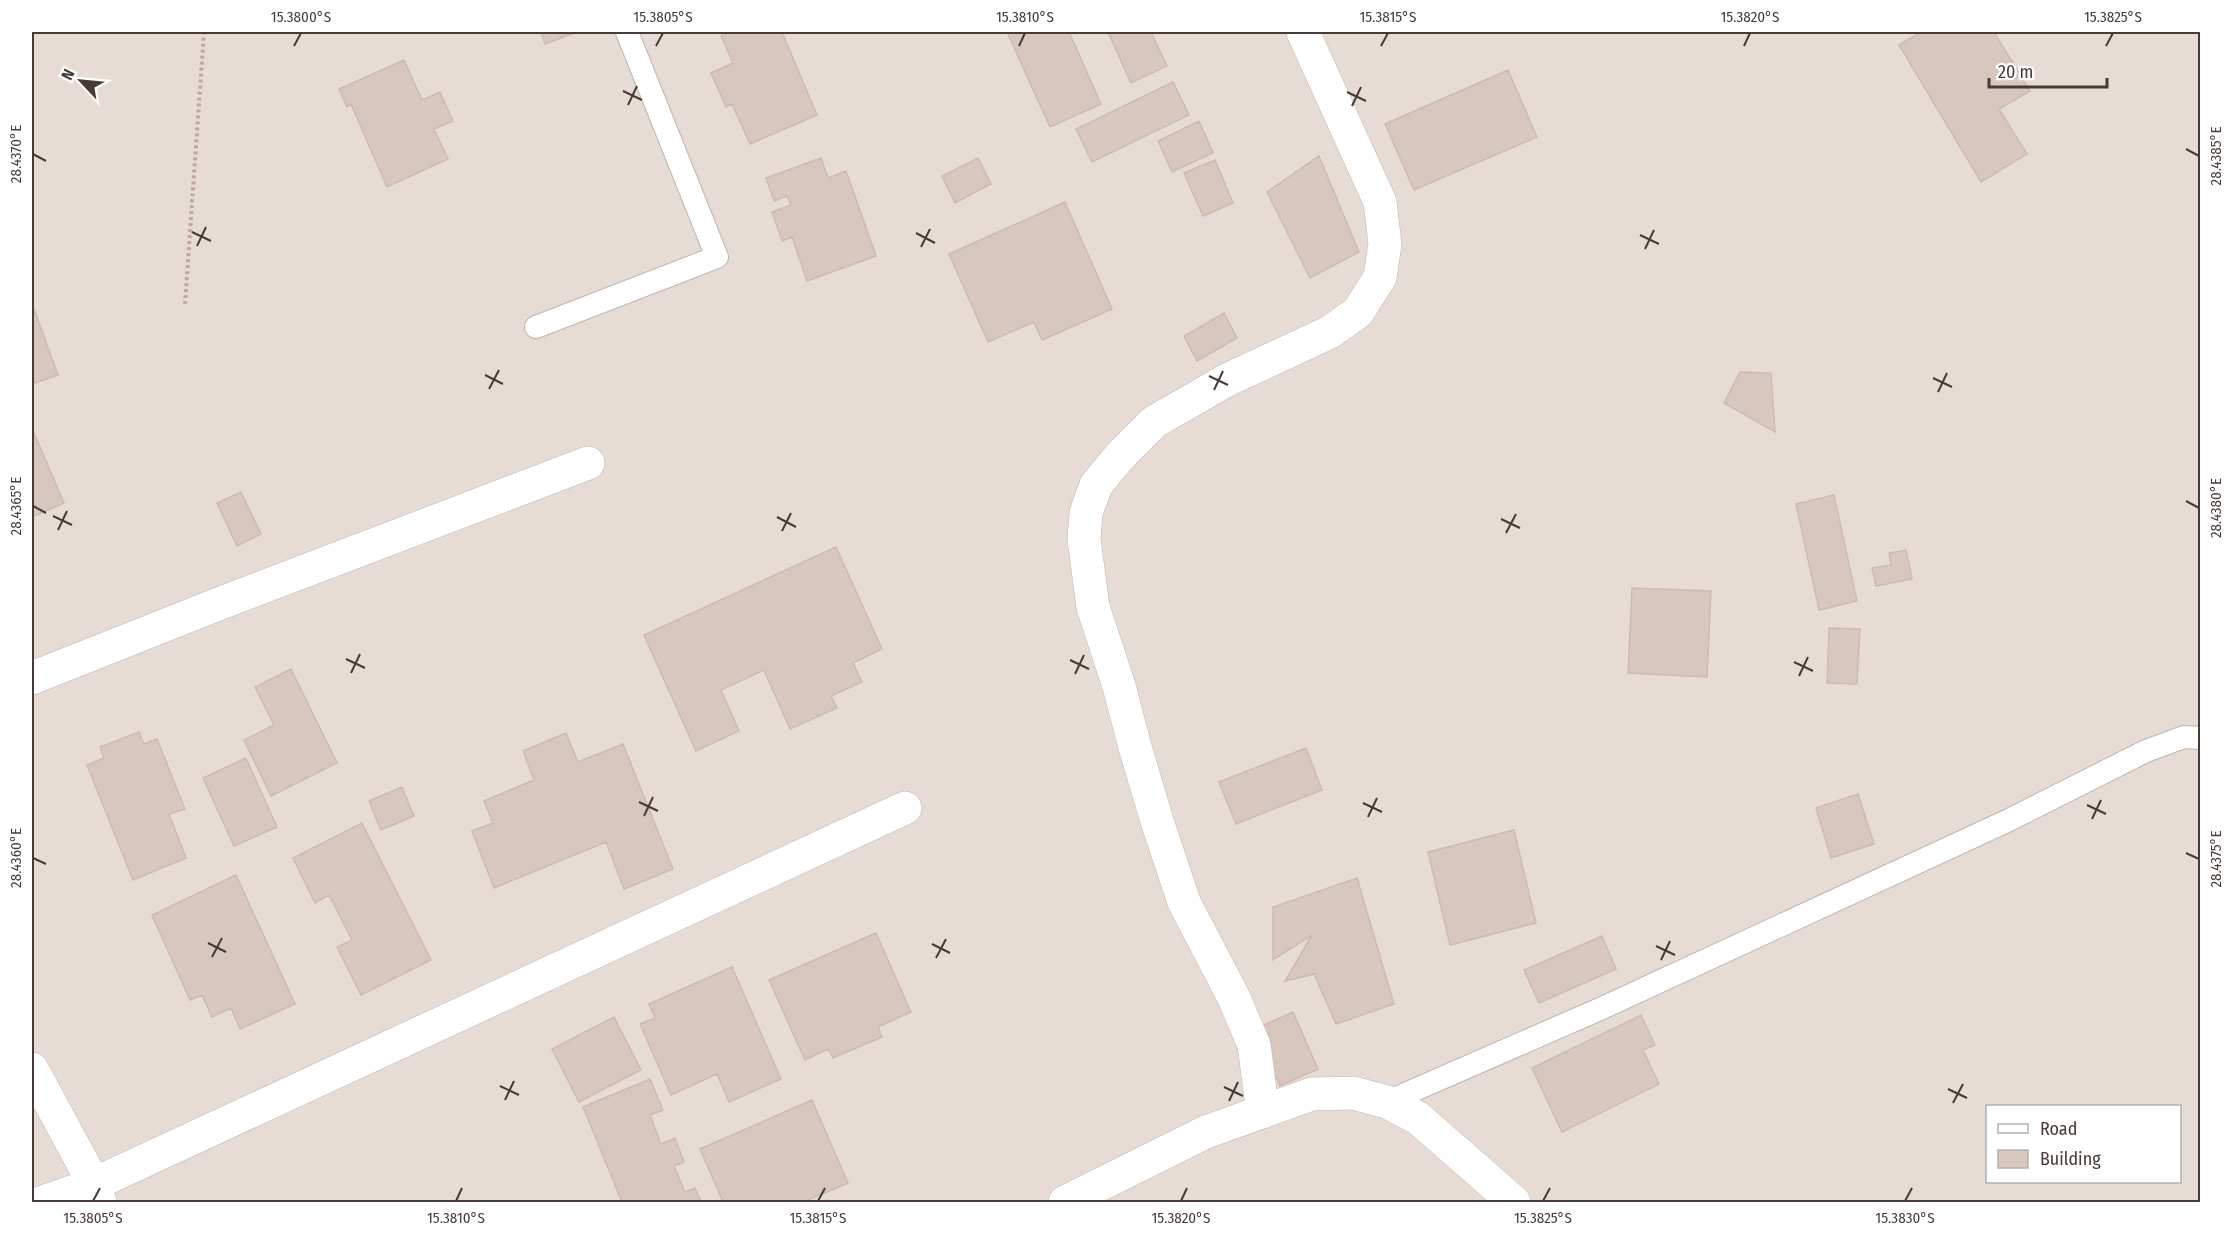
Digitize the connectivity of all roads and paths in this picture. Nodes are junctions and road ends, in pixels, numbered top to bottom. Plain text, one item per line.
1 (204, 32) edge
2 (627, 32) edge
3 (1303, 32) edge
4 (184, 304) dead end
5 (536, 327) dead end
6 (588, 463) dead end
7 (32, 678) edge
8 (2200, 738) edge
9 (905, 808) dead end
10 (32, 1069) edge
11 (1387, 1102) junction
12 (1263, 1112) junction
13 (97, 1193) edge
14 (43, 1203) edge
15 (1065, 1203) edge
16 (1514, 1203) edge

1 - 4 path
2 - 5 lane
3 - 12 street
6 - 7 street
8 - 11 lane
9 - 13 street
10 - 13 street
11 - 12 street
11 - 16 street
12 - 15 street
13 - 14 street

